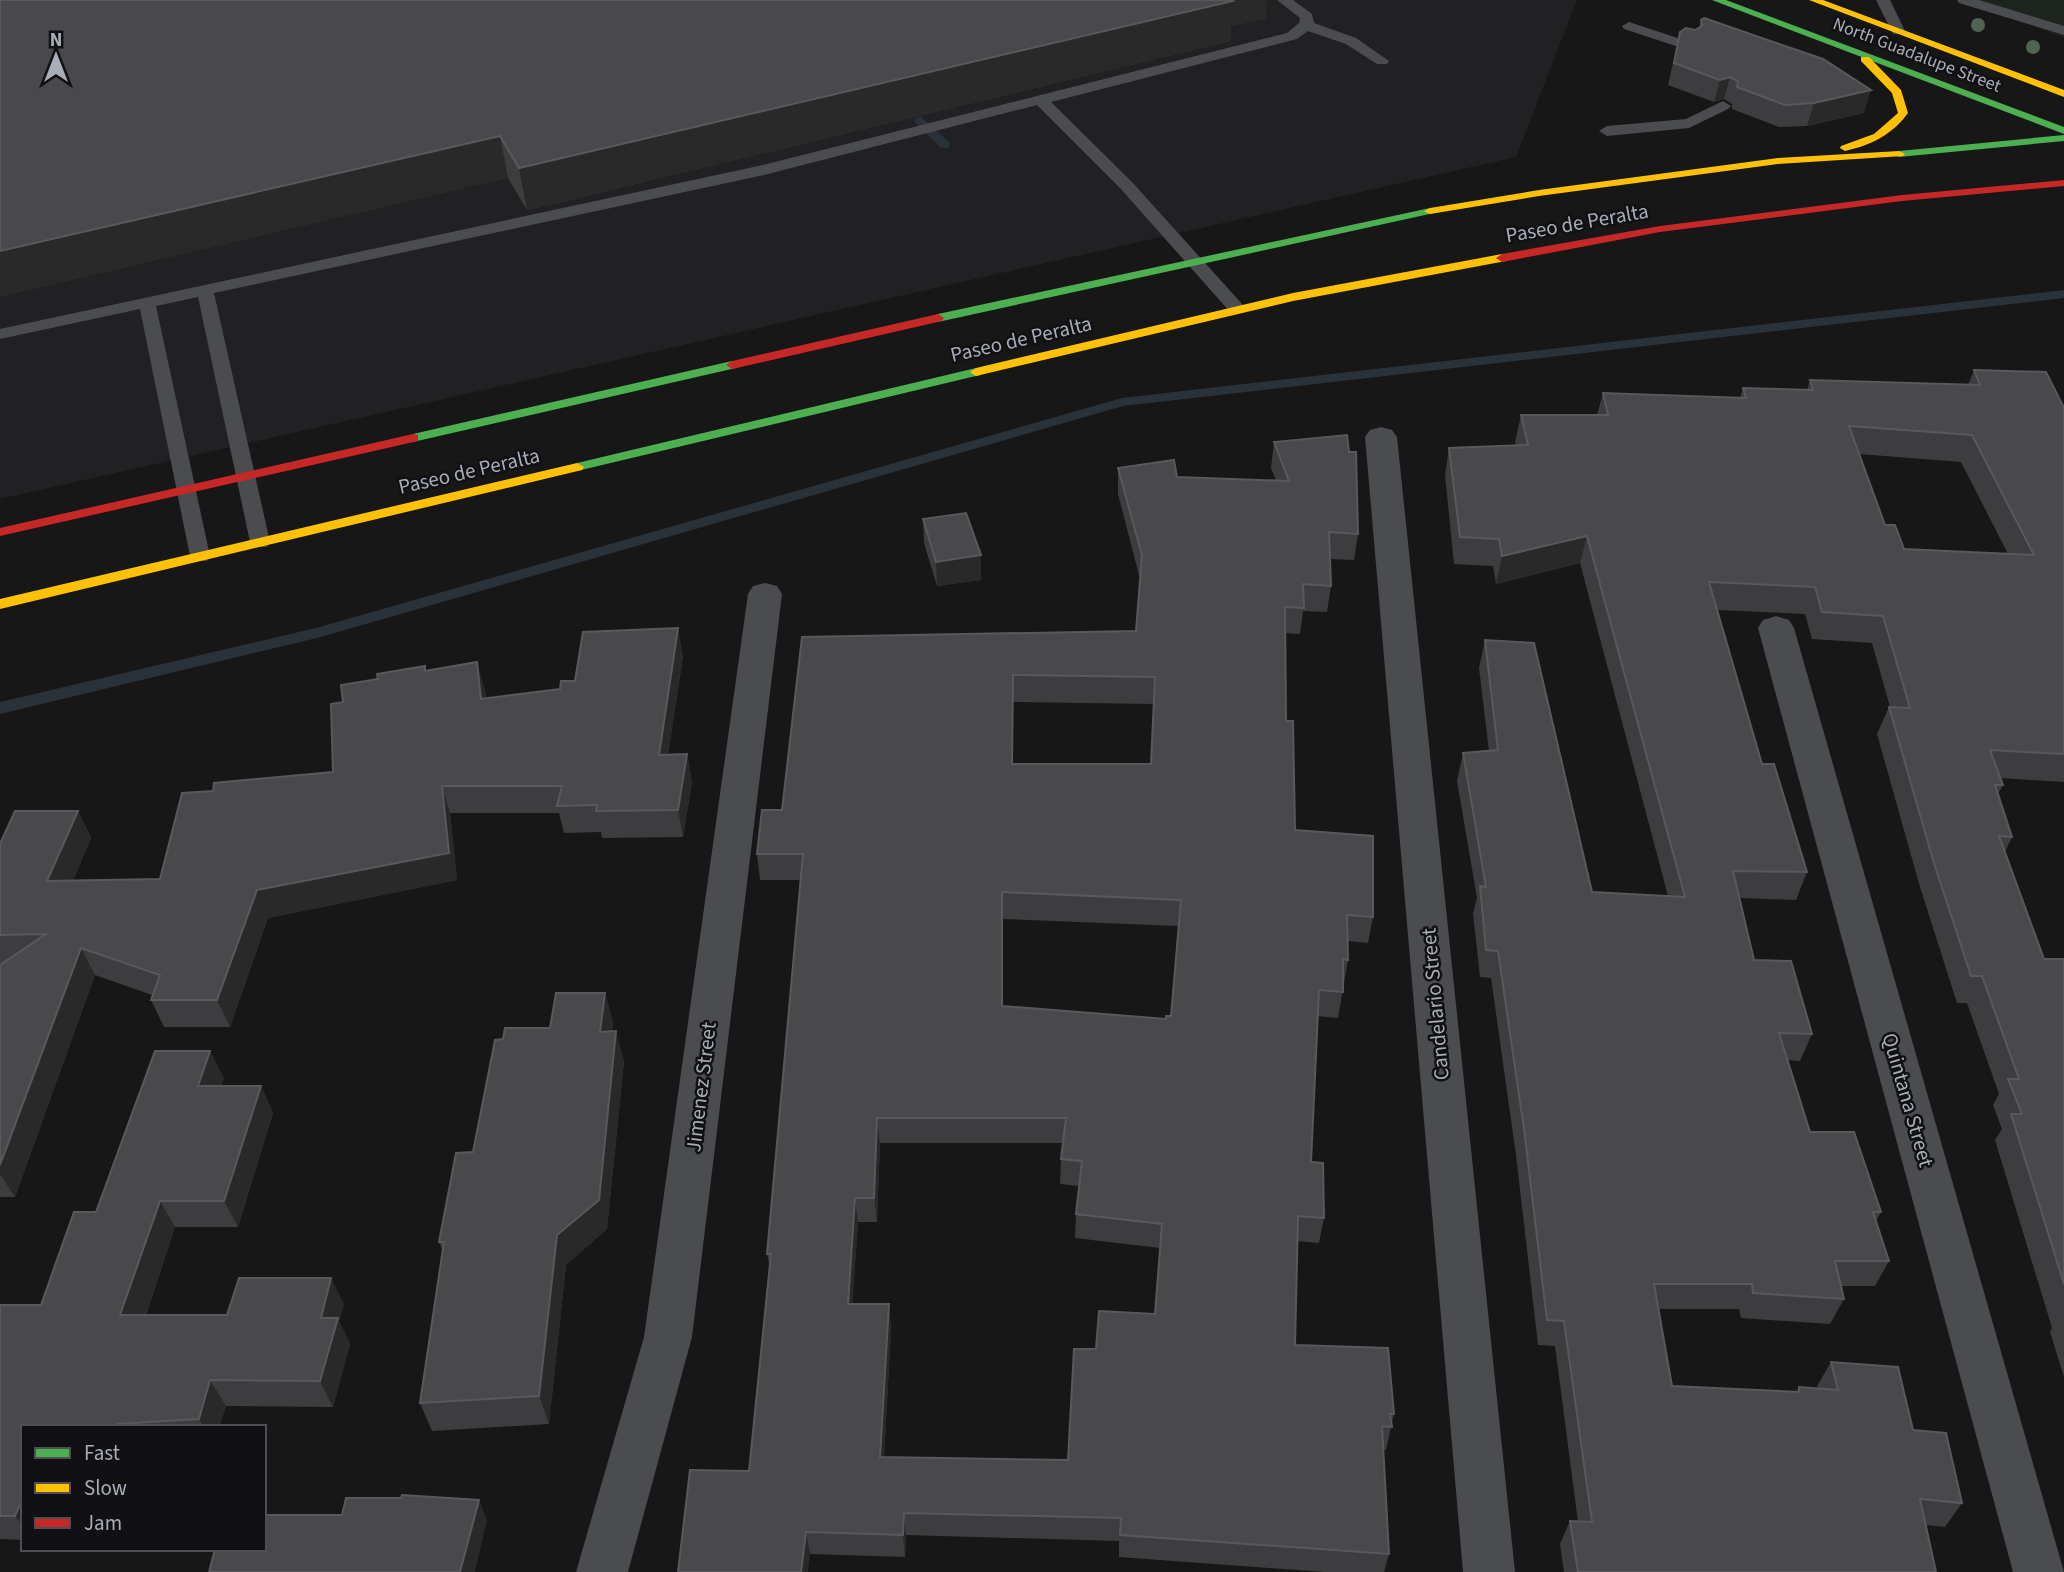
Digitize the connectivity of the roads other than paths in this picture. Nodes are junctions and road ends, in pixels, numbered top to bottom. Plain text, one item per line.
1 (1284, 0) edge
2 (1717, 0) edge
3 (1814, 0) edge
4 (1883, 0) edge
5 (1964, 0) edge
6 (1306, 25) junction
7 (1629, 26) dead end
8 (1898, 30) junction
9 (2064, 31) edge
10 (1688, 46) edge
11 (1858, 53) junction
12 (1382, 61) dead end
13 (2064, 92) edge
14 (1040, 100) junction
15 (1723, 106) edge
16 (1607, 131) dead end
17 (2064, 131) edge
18 (2064, 138) edge
19 (1778, 161) junction
20 (2064, 183) edge
21 (1194, 261) junction
22 (205, 291) junction
23 (147, 303) junction
24 (1237, 309) junction
25 (0, 334) edge
26 (1381, 437) dead end
27 (246, 477) junction
28 (187, 491) junction
29 (0, 533) edge
30 (260, 542) junction
31 (200, 556) junction
32 (765, 594) dead end
33 (0, 604) edge
34 (1776, 628) dead end
35 (602, 1572) edge
36 (1489, 1572) edge
37 (2039, 1572) edge

1 - 6 lane
2 - 11 main road, North Guadalupe Street
3 - 8 main road, North Guadalupe Street
4 - 8 lane
5 - 9 lane
6 - 12 lane
6 - 14 lane
7 - 10 lane
8 - 13 main road, North Guadalupe Street
11 - 17 main road, North Guadalupe Street
11 - 19 main road
14 - 21 lane
14 - 22 lane
15 - 16 lane
18 - 19 main road, Paseo de Peralta
19 - 21 main road, Paseo de Peralta
20 - 24 main road, Paseo de Peralta
21 - 24 lane
21 - 27 main road, Paseo de Peralta
22 - 23 lane
22 - 27 lane
23 - 25 lane
23 - 28 lane
24 - 30 main road, Paseo de Peralta
26 - 36 street, Candelario Street
27 - 28 main road, Paseo de Peralta
27 - 30 lane
28 - 29 main road, Paseo de Peralta
28 - 31 lane
30 - 31 main road, Paseo de Peralta
31 - 33 main road, Paseo de Peralta
32 - 35 street, Jimenez Street
34 - 37 street, Quintana Street

